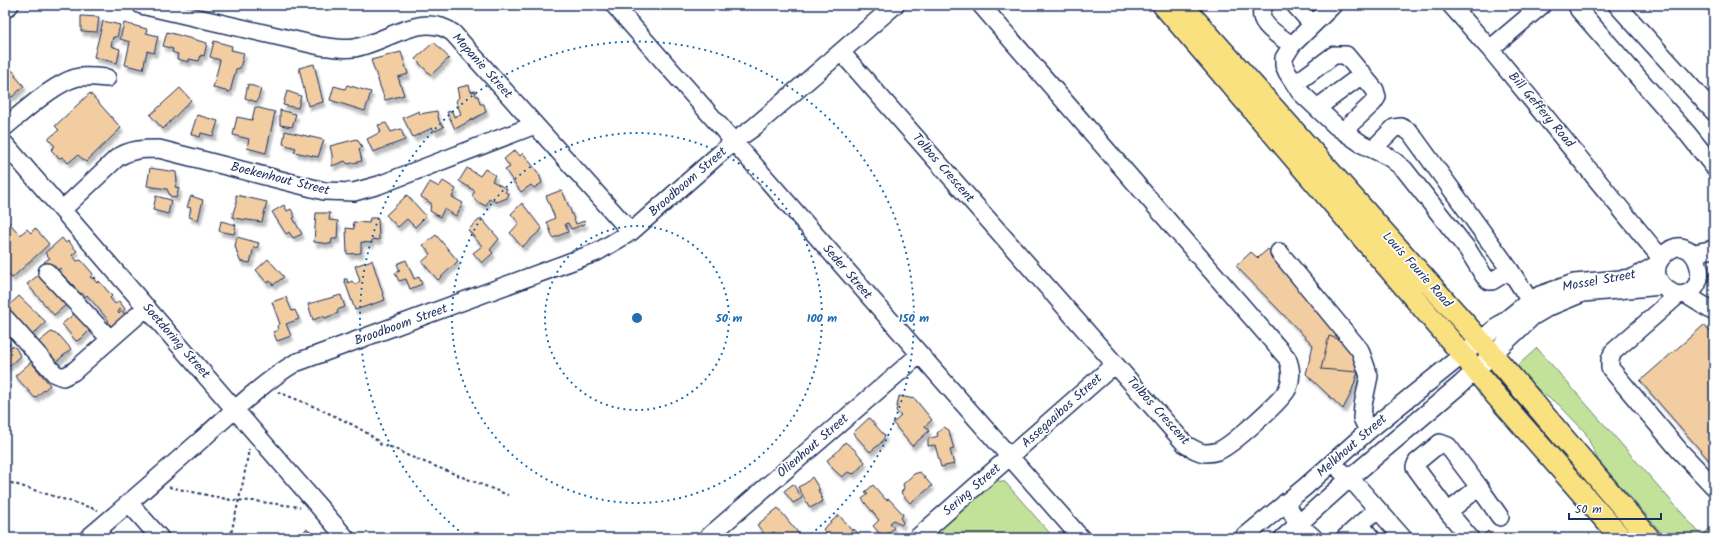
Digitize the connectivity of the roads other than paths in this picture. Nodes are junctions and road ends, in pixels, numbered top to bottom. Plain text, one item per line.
1 (10, 5) edge
2 (141, 5) edge
3 (614, 5) edge
4 (895, 5) edge
5 (981, 5) edge
6 (1162, 5) edge
7 (1182, 5) edge
8 (1265, 5) edge
9 (1295, 5) edge
10 (1333, 5) edge
11 (1451, 5) edge
12 (1542, 5) edge
13 (1577, 5) edge
14 (1617, 5) edge
15 (5, 9) edge
16 (1312, 24) junction
17 (1292, 45) junction
18 (1490, 49) junction
19 (841, 52) junction
20 (1363, 74) junction
21 (107, 78) dead end
22 (1295, 84) junction
23 (1318, 108) junction
24 (1714, 112) edge
25 (534, 125) junction
26 (5, 127) edge
27 (1343, 131) junction
28 (733, 142) junction
29 (5, 144) edge
30 (1373, 149) junction
31 (1428, 156) junction
32 (1714, 167) edge
33 (1408, 173) junction
34 (62, 210) junction
35 (631, 232) junction
36 (1714, 249) edge
37 (1279, 252) dead end
38 (1695, 253) junction
39 (1664, 257) junction
40 (1510, 270) junction
41 (47, 272) dead end
42 (1707, 273) edge
43 (1662, 286) junction
44 (1682, 294) junction
45 (1530, 301) junction
46 (1714, 302) edge
47 (147, 307) junction
48 (1714, 312) edge
49 (5, 318) edge
50 (110, 339) junction
51 (1486, 347) junction
52 (1462, 354) junction
53 (920, 355) junction
54 (1115, 364) junction
55 (1476, 370) junction
56 (235, 409) junction
57 (1368, 431) junction
58 (1009, 458) junction
59 (1331, 464) junction
60 (1350, 478) junction
61 (1479, 487) junction
62 (1714, 487) edge
63 (1286, 502) junction
64 (129, 503) junction
65 (1377, 508) junction
66 (1448, 512) junction
67 (1500, 518) dead end
68 (1298, 524) junction
69 (1360, 524) junction
70 (88, 538) edge
71 (160, 538) edge
72 (346, 538) edge
73 (707, 538) edge
74 (916, 538) edge
75 (1081, 538) edge
76 (1243, 538) edge
77 (1283, 538) edge
78 (1314, 538) edge
79 (1345, 538) edge
80 (1371, 538) edge
81 (1402, 538) edge
82 (1470, 538) edge
83 (1621, 538) edge
84 (1649, 538) edge

1 - 15 street
2 - 25 street, Mopanie Street
3 - 28 street, Seder Street
4 - 19 street
5 - 54 street, Tolbos Crescent
6 - 52 main road, Louis Fourie Road
7 - 51 main road, Louis Fourie Road
8 - 17 street
9 - 16 street
10 - 16 street
11 - 18 street, Bill Geffery Road
12 - 18 street
13 - 32 street
14 - 24 street
16 - 17 street
17 - 22 street
18 - 39 street, Bill Geffery Road
19 - 28 street
19 - 54 street, Tolbos Crescent
20 - 22 street
20 - 23 street
20 - 27 street
21 - 26 street
22 - 23 street
23 - 27 street
25 - 34 street, Boekenhout Street
25 - 35 street, Mopanie Street
27 - 30 street
28 - 35 street, Broodboom Street
28 - 53 street, Seder Street
29 - 34 street, Soetdoring Street
30 - 31 street
30 - 33 street
31 - 33 street
31 - 40 street
33 - 40 street
34 - 47 street, Soetdoring Street
35 - 56 street, Broodboom Street
36 - 38 street
37 - 57 street
38 - 39 street
38 - 42 street
39 - 43 street
39 - 45 street, Mossel Street
40 - 45 street
41 - 50 street
42 - 44 street
42 - 46 street
43 - 44 street
43 - 51 street, Mossel Street
44 - 48 street
44 - 62 street
45 - 51 street, Mossel Street
47 - 50 street
47 - 56 street, Soetdoring Street
49 - 50 street
51 - 52 street, Mossel Street
51 - 55 street, Mossel Street
51 - 84 main road, Louis Fourie Road
52 - 55 main road, Louis Fourie Road
52 - 57 street, Melkhout Street
53 - 58 street, Seder Street
53 - 73 street, Olienhout Street
54 - 58 street, Assegaaibos Street
55 - 60 street, Melkhout Street
55 - 83 main road, Louis Fourie Road
56 - 64 street, Broodboom Street
56 - 72 street, Soetdoring Street
57 - 59 street, Melkhout Street
58 - 74 street, Sering Street
58 - 75 street, Seder Street
59 - 60 street
59 - 63 street, Melkhout Street
60 - 65 street
60 - 68 street, Melkhout Street
61 - 66 street
61 - 66 street
61 - 67 street
63 - 68 street
63 - 76 street, Melkhout Street
64 - 70 street, Broodboom Street
64 - 71 street
65 - 69 street
65 - 81 street
66 - 82 street
68 - 77 street, Melkhout Street
68 - 78 street
69 - 79 street
69 - 80 street

